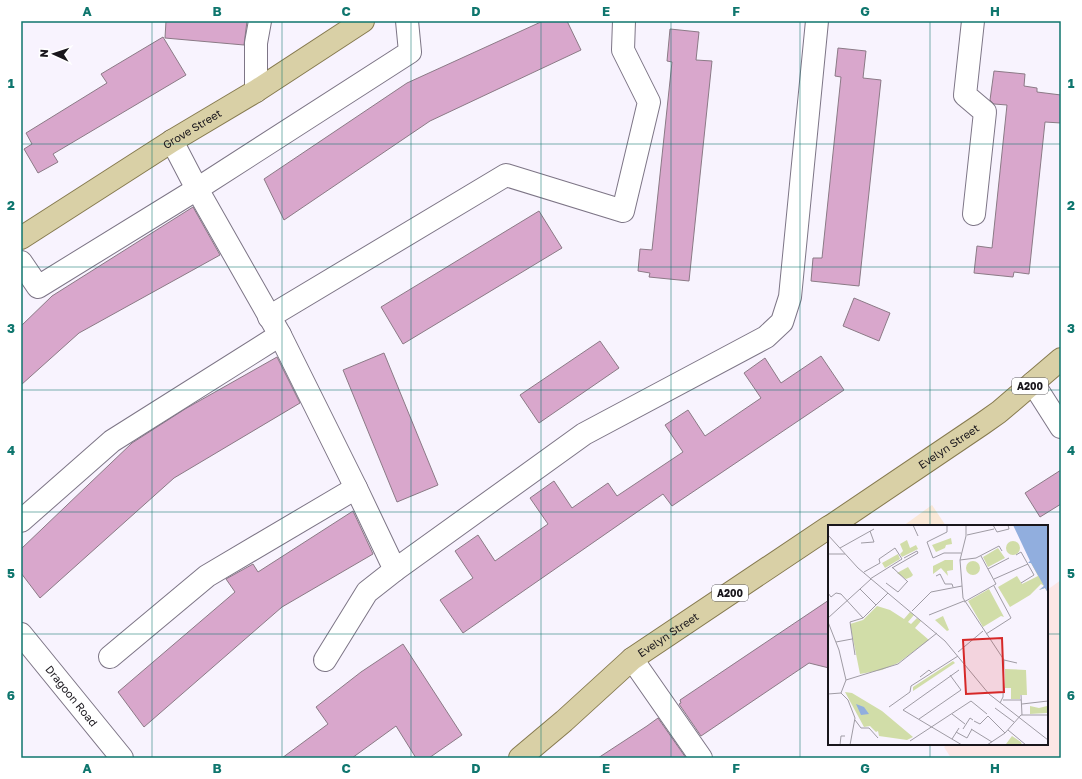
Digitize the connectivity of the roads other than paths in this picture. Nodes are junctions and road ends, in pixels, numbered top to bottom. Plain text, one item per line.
1 (260, 21) edge
2 (363, 21) edge
3 (406, 21) edge
4 (624, 21) edge
5 (817, 21) edge
6 (973, 21) edge
7 (256, 91) junction
8 (172, 141) junction
9 (197, 189) junction
10 (974, 214) dead end
11 (21, 238) edge
12 (21, 262) edge
13 (269, 317) junction
14 (280, 335) junction
15 (1061, 359) edge
16 (1033, 383) junction
17 (1061, 427) edge
18 (356, 488) junction
19 (21, 521) edge
20 (833, 525) edge
21 (828, 528) edge
22 (395, 570) junction
23 (21, 634) edge
24 (110, 657) dead end
25 (632, 659) junction
26 (325, 660) dead end
27 (122, 758) edge
28 (520, 758) edge
29 (702, 758) edge

1 - 7 street
2 - 7 main road, Grove Street
3 - 9 street
4 - 13 street
5 - 22 street
6 - 10 street
7 - 8 main road, Grove Street
8 - 9 street
8 - 11 main road, Grove Street
9 - 12 street
9 - 13 street
13 - 14 street
14 - 18 street
14 - 19 street
15 - 16 main road, Evelyn Street / A200
16 - 17 street
16 - 20 main road, Evelyn Street / A200
18 - 22 street
18 - 24 street
21 - 25 main road, Evelyn Street / A200
22 - 26 street
23 - 27 street, Dragoon Road
25 - 28 main road, Evelyn Street / A200
25 - 29 street

